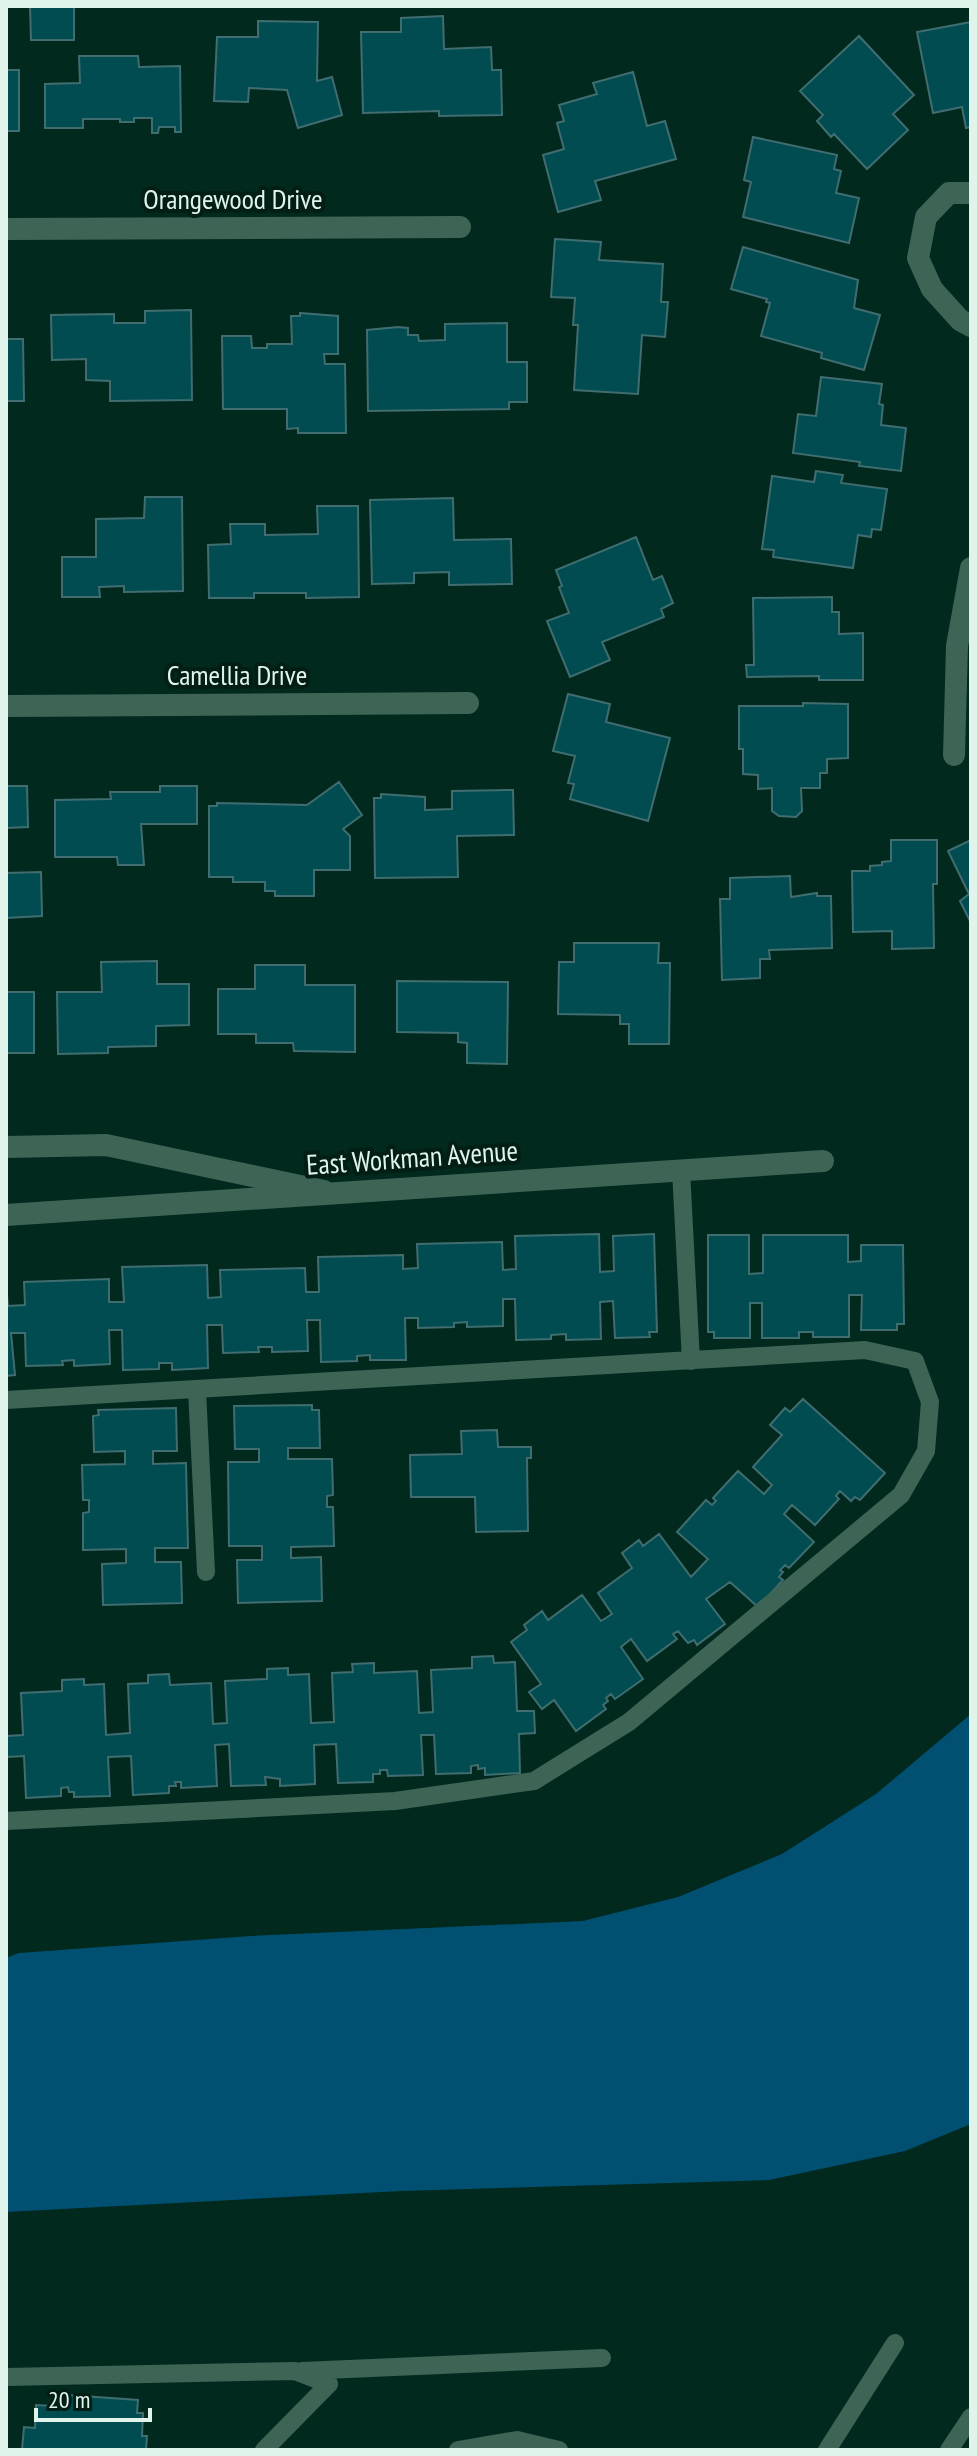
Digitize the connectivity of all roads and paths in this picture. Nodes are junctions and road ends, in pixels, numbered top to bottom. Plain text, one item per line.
1 (971, 193) edge
2 (460, 227) dead end
3 (6, 229) edge
4 (971, 326) edge
5 (971, 568) edge
6 (468, 703) dead end
7 (6, 706) edge
8 (954, 755) dead end
9 (6, 1147) edge
10 (823, 1161) dead end
11 (681, 1170) junction
12 (328, 1192) junction
13 (6, 1215) edge
14 (691, 1361) junction
15 (197, 1390) junction
16 (6, 1400) edge
17 (206, 1572) dead end
18 (6, 1821) edge
19 (895, 2343) dead end
20 (602, 2358) dead end
21 (295, 2371) junction
22 (6, 2377) edge
23 (971, 2417) edge
24 (264, 2450) edge
25 (458, 2450) edge
26 (559, 2450) edge
27 (827, 2450) edge
28 (949, 2450) edge

1 - 4 street
2 - 3 street, Orangewood Drive
5 - 8 street
6 - 7 street, Camellia Drive
9 - 12 street
10 - 11 street, East Workman Avenue
11 - 12 street, East Workman Avenue
11 - 14 lane
12 - 13 street, East Workman Avenue
14 - 15 lane
14 - 18 lane
15 - 16 lane
15 - 17 lane
19 - 27 lane
20 - 21 lane
21 - 22 lane
21 - 24 lane
23 - 28 lane
25 - 26 lane

